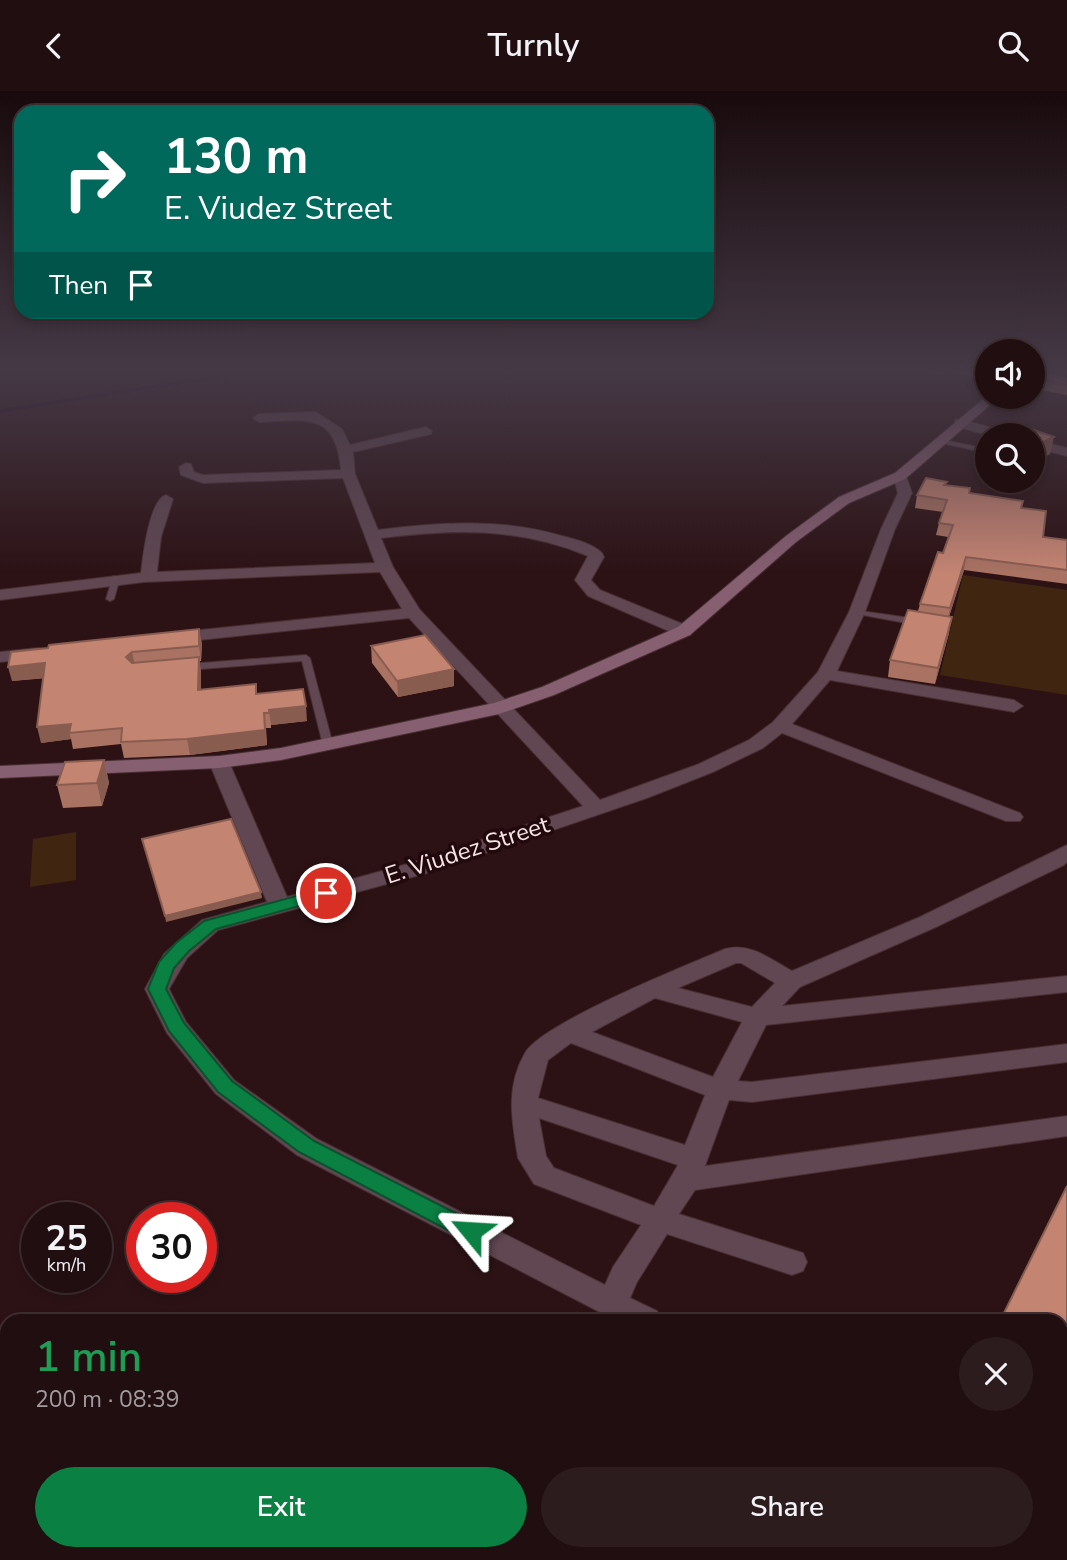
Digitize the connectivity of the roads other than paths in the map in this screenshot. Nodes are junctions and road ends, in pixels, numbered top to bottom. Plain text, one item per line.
1 (340, 438) edge
2 (398, 438) edge
3 (943, 438) edge
4 (939, 441) junction
5 (1045, 446) edge
6 (975, 448) edge
7 (346, 450) junction
8 (1067, 452) edge
9 (186, 467) dead end
10 (348, 474) junction
11 (900, 476) junction
12 (166, 499) dead end
13 (373, 535) junction
14 (385, 567) junction
15 (149, 575) junction
16 (116, 578) junction
17 (0, 595) edge
18 (110, 599) dead end
19 (858, 612) junction
20 (413, 613) junction
21 (929, 624) edge
22 (684, 631) junction
23 (158, 639) edge
24 (52, 651) edge
25 (0, 657) edge
26 (174, 669) edge
27 (825, 674) junction
28 (1014, 705) dead end
29 (499, 708) junction
30 (780, 726) junction
31 (328, 745) junction
32 (219, 762) junction
33 (0, 772) edge
34 (596, 808) junction
35 (1013, 817) dead end
36 (1067, 851) edge
37 (280, 906) junction
38 (791, 981) junction
39 (1067, 984) edge
40 (652, 989) junction
41 (758, 1017) junction
42 (568, 1032) junction
43 (1067, 1053) edge
44 (720, 1090) junction
45 (523, 1103) junction
46 (1067, 1126) edge
47 (690, 1170) junction
48 (662, 1221) junction
49 (792, 1262) dead end
50 (612, 1304) junction
51 (632, 1314) edge

1 - 7 street
2 - 7 street
3 - 4 street
4 - 6 lane
4 - 11 street
5 - 8 street
7 - 10 street
9 - 10 street
10 - 13 street
11 - 19 street, E. Viudez Street
11 - 22 street
12 - 15 street
13 - 14 street
13 - 22 street
14 - 15 street
14 - 20 street
15 - 16 street
16 - 17 street
16 - 18 lane
19 - 21 lane
19 - 27 street, E. Viudez Street
20 - 23 street
20 - 29 street
22 - 29 street
24 - 25 street
26 - 31 lane
27 - 28 street
27 - 30 street, E. Viudez Street
29 - 31 street
29 - 34 street
30 - 34 street, E. Viudez Street
30 - 35 street
31 - 32 street
32 - 33 street
32 - 37 street
34 - 37 street, E. Viudez Street
36 - 38 street
37 - 50 street, E. Viudez Street
38 - 40 street
38 - 41 street
39 - 41 street
40 - 41 street
40 - 42 street
41 - 44 street
42 - 44 street
42 - 45 street
43 - 44 street
44 - 47 street
45 - 47 street
45 - 48 street
46 - 47 street
47 - 48 street
48 - 49 street
48 - 50 street
50 - 51 street, E. Viudez Street

